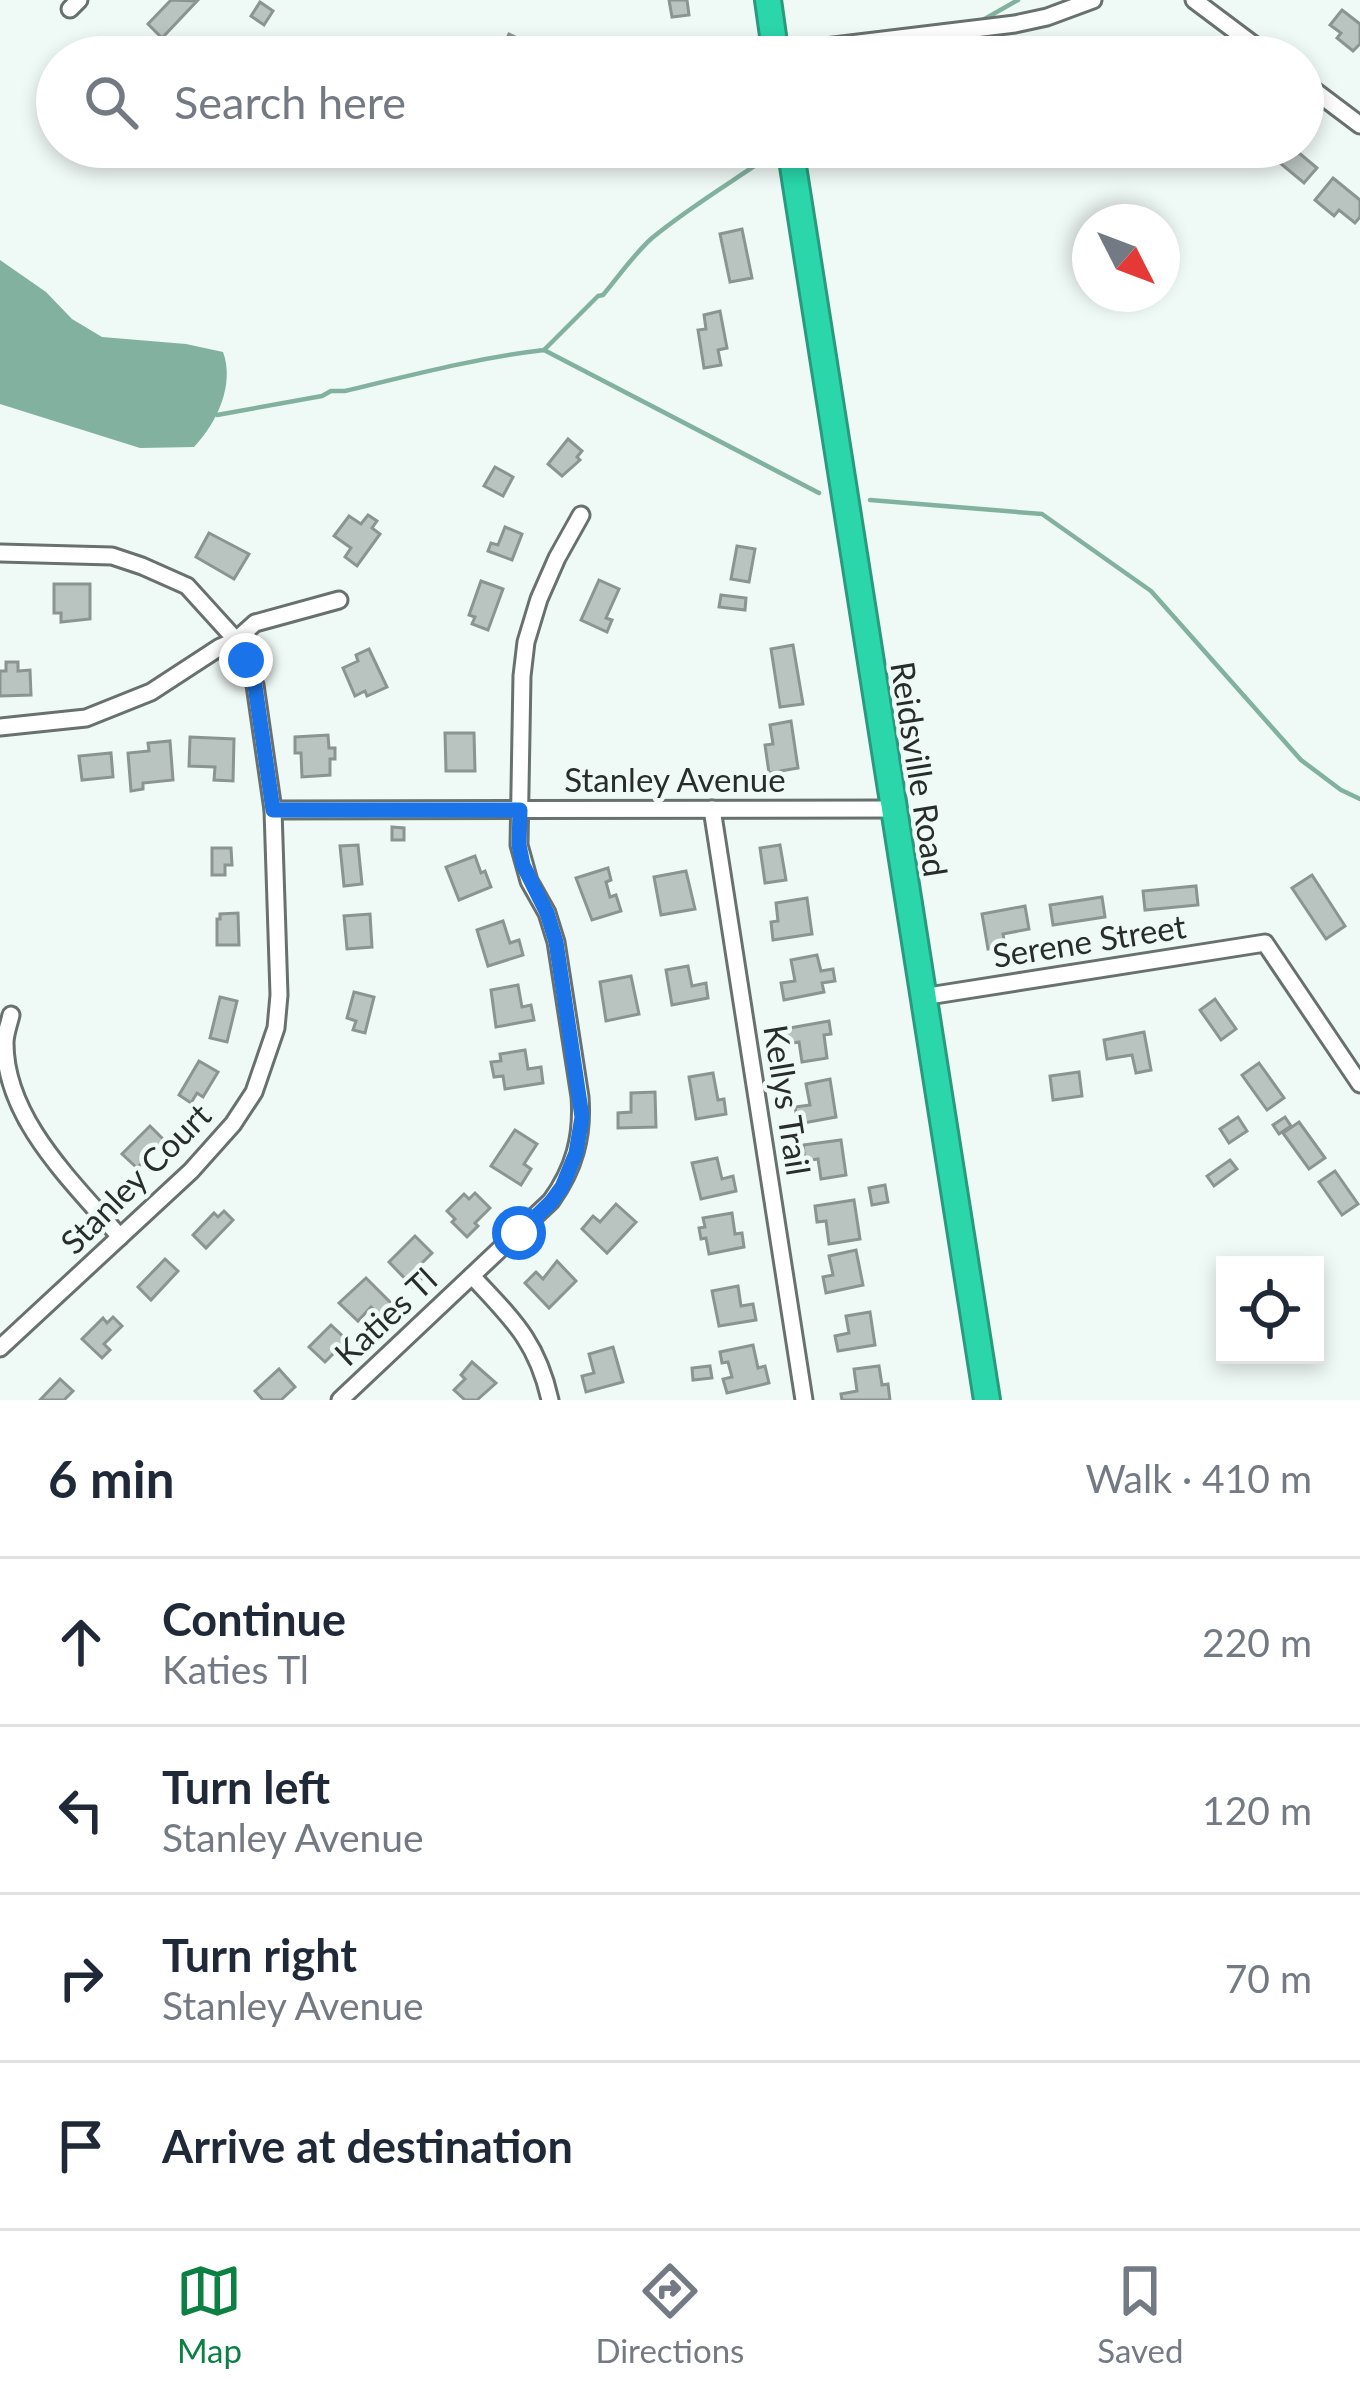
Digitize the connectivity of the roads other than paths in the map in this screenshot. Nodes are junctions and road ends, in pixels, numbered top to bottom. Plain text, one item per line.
1 (767, 0) edge
2 (1094, 0) edge
3 (1194, 0) edge
4 (773, 36) edge
5 (922, 36) edge
6 (1242, 36) edge
7 (1324, 98) edge
8 (1360, 125) edge
9 (793, 168) edge
10 (581, 515) dead end
11 (0, 553) edge
12 (339, 600) dead end
13 (236, 640) junction
14 (0, 727) edge
15 (712, 809) junction
16 (893, 809) junction
17 (273, 810) junction
18 (520, 810) junction
19 (922, 997) junction
20 (11, 1015) dead end
21 (1360, 1084) edge
22 (120, 1237) junction
23 (472, 1276) junction
24 (0, 1348) edge
25 (340, 1400) edge
26 (550, 1400) edge
27 (804, 1400) edge
28 (986, 1400) edge

1 - 4 highway
2 - 5 street
3 - 6 street
7 - 8 street
9 - 16 highway, Reidsville Road
10 - 18 street, Katies Tl
11 - 13 street
12 - 13 street
13 - 14 street
13 - 17 street
15 - 16 street, Stanley Avenue
15 - 18 street, Stanley Avenue
15 - 27 street, Kellys Trail
16 - 19 highway, Reidsville Road
17 - 18 street, Stanley Avenue
17 - 22 street, Stanley Court
18 - 23 street, Katies Tl
19 - 21 street, Serene Street
19 - 28 highway, Reidsville Road
20 - 22 street
22 - 24 street, Stanley Court
23 - 25 street, Katies Tl
23 - 26 street, Katies Tl

